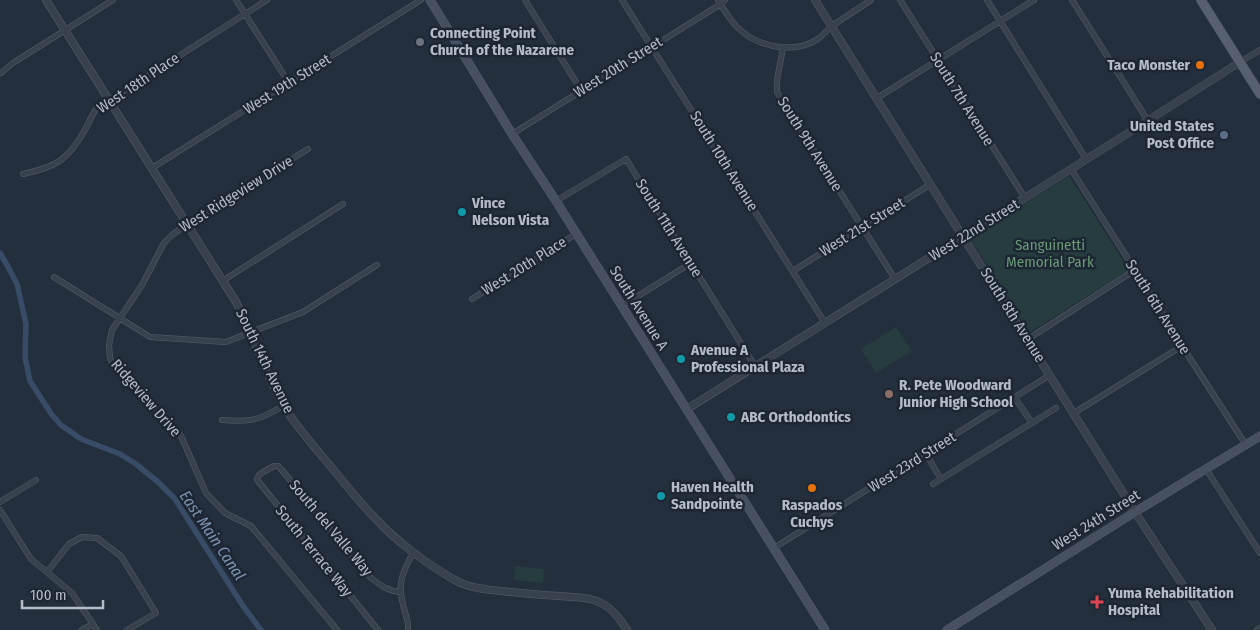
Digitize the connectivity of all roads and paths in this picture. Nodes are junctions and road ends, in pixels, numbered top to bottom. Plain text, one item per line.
1 (46, 0) edge
2 (113, 0) edge
3 (236, 0) edge
4 (267, 0) edge
5 (421, 0) edge
6 (430, 0) edge
7 (525, 0) edge
8 (622, 0) edge
9 (815, 0) edge
10 (871, 0) edge
11 (900, 0) edge
12 (987, 0) edge
13 (1034, 0) edge
14 (1072, 0) edge
15 (1201, 0) edge
16 (721, 1) edge
17 (245, 14) junction
18 (1000, 21) junction
19 (832, 26) junction
20 (65, 30) junction
21 (651, 47) junction
22 (783, 48) junction
23 (1260, 50) edge
24 (938, 61) junction
25 (1240, 62) junction
26 (1, 73) dead end
27 (289, 83) junction
28 (581, 90) junction
29 (1260, 94) edge
30 (877, 98) junction
31 (109, 99) junction
32 (1148, 121) junction
33 (512, 134) junction
34 (308, 149) dead end
35 (1086, 159) junction
36 (152, 168) junction
37 (1071, 169) junction
38 (23, 174) dead end
39 (931, 184) junction
40 (1025, 198) junction
41 (556, 201) junction
42 (343, 204) dead end
43 (187, 224) junction
44 (862, 228) junction
45 (576, 234) junction
46 (964, 237) junction
47 (691, 263) junction
48 (377, 265) dead end
49 (1135, 270) junction
50 (793, 271) junction
51 (54, 277) dead end
52 (895, 279) junction
53 (224, 280) junction
54 (472, 299) dead end
55 (622, 306) junction
56 (120, 319) junction
57 (825, 323) junction
58 (251, 333) junction
59 (1028, 339) junction
60 (1182, 346) junction
61 (755, 366) junction
62 (1050, 375) junction
63 (1015, 398) junction
64 (283, 406) junction
65 (1056, 408) dead end
66 (687, 409) junction
67 (1074, 413) junction
68 (222, 420) dead end
69 (1032, 423) junction
70 (1260, 436) edge
71 (1246, 445) junction
72 (926, 454) junction
73 (1206, 468) junction
74 (263, 472) joint
75 (941, 479) junction
76 (36, 480) dead end
77 (933, 484) dead end
78 (0, 502) edge
79 (0, 510) edge
80 (1135, 512) junction
81 (774, 548) junction
82 (414, 552) junction
83 (1260, 553) edge
84 (47, 572) junction
85 (400, 592) junction
86 (93, 624) junction
87 (82, 630) edge
88 (97, 630) edge
89 (127, 630) edge
90 (337, 630) edge
91 (378, 630) edge
92 (408, 630) edge
93 (626, 630) edge
94 (825, 630) edge
95 (947, 630) edge
96 (1212, 630) edge

1 - 20 street, South 14th Avenue
2 - 20 street
3 - 17 street
4 - 17 street, West 18th Place
5 - 27 street, West 19th Street
6 - 33 main road, South Avenue A
7 - 28 street
8 - 21 street, South 10th Avenue
9 - 19 street, South 8th Avenue
10 - 19 street
11 - 24 street, South 7th Avenue
12 - 18 street
13 - 18 street
14 - 32 street
15 - 25 main road
16 - 21 street, West 20th Street
16 - 22 street
17 - 27 street
17 - 31 street, West 18th Place
18 - 24 street
18 - 35 street
19 - 22 street
19 - 30 street, South 8th Avenue
20 - 26 street
20 - 31 street, South 14th Avenue
21 - 28 street, West 20th Street
21 - 50 street, South 10th Avenue
22 - 44 street, South 9th Avenue
23 - 25 street, West 22nd Street
24 - 30 street
24 - 40 street, South 7th Avenue
25 - 29 main road
25 - 32 street, West 22nd Street
27 - 36 street, West 19th Street
28 - 33 street, West 20th Street
30 - 39 street, South 8th Avenue
31 - 36 street, South 14th Avenue
31 - 38 street, West 18th Place
32 - 35 street, West 22nd Street
33 - 41 main road, South Avenue A
34 - 43 street, West Ridgeview Drive
35 - 37 street, West 22nd Street
36 - 43 street, South 14th Avenue
37 - 40 street, West 22nd Street
37 - 49 street, South 6th Avenue
39 - 44 street, West 21st Street
39 - 46 street, South 8th Avenue
40 - 46 street, West 22nd Street
41 - 45 main road, South Avenue A
41 - 47 street, South 11th Avenue
42 - 53 street
43 - 53 street, South 14th Avenue
43 - 56 street, West Ridgeview Drive
44 - 50 street, West 21st Street
44 - 52 street, South 9th Avenue
45 - 54 street, West 20th Place
45 - 55 main road, South Avenue A
46 - 52 street, West 22nd Street
46 - 59 street, South 8th Avenue
47 - 55 street
47 - 61 street, South 11th Avenue
48 - 58 street
49 - 59 street
49 - 60 street, South 6th Avenue
50 - 57 street, South 10th Avenue
51 - 56 street
52 - 57 street, West 22nd Street
53 - 58 street, South 14th Avenue
55 - 66 main road, South Avenue A
56 - 58 street
56 - 90 street, Ridgeview Drive
57 - 61 street, West 22nd Street
58 - 64 street, South 14th Avenue
59 - 62 street, South 8th Avenue
60 - 67 street
60 - 71 street, South 6th Avenue
61 - 66 street, West 22nd Street
62 - 63 street, West 23rd Street
62 - 67 street, South 8th Avenue
63 - 69 street
63 - 72 street, West 23rd Street
64 - 68 street
64 - 82 street, South 14th Avenue
65 - 69 street
66 - 81 main road, South Avenue A
67 - 80 street, South 8th Avenue
69 - 75 street
70 - 71 main road, West 24th Street
71 - 73 main road, West 24th Street
72 - 75 street
72 - 81 street, West 23rd Street
73 - 80 main road, West 24th Street
73 - 83 street
74 - 85 street, South del Valle Way
74 - 91 street, South Terrace Way
75 - 77 street
76 - 78 street
79 - 84 street
80 - 95 main road, West 24th Street
80 - 96 street, South 8th Avenue
81 - 94 main road, South Avenue A
82 - 85 street
82 - 93 street, South 14th Avenue
84 - 86 street
84 - 89 street
85 - 92 street
86 - 87 street
86 - 88 street

